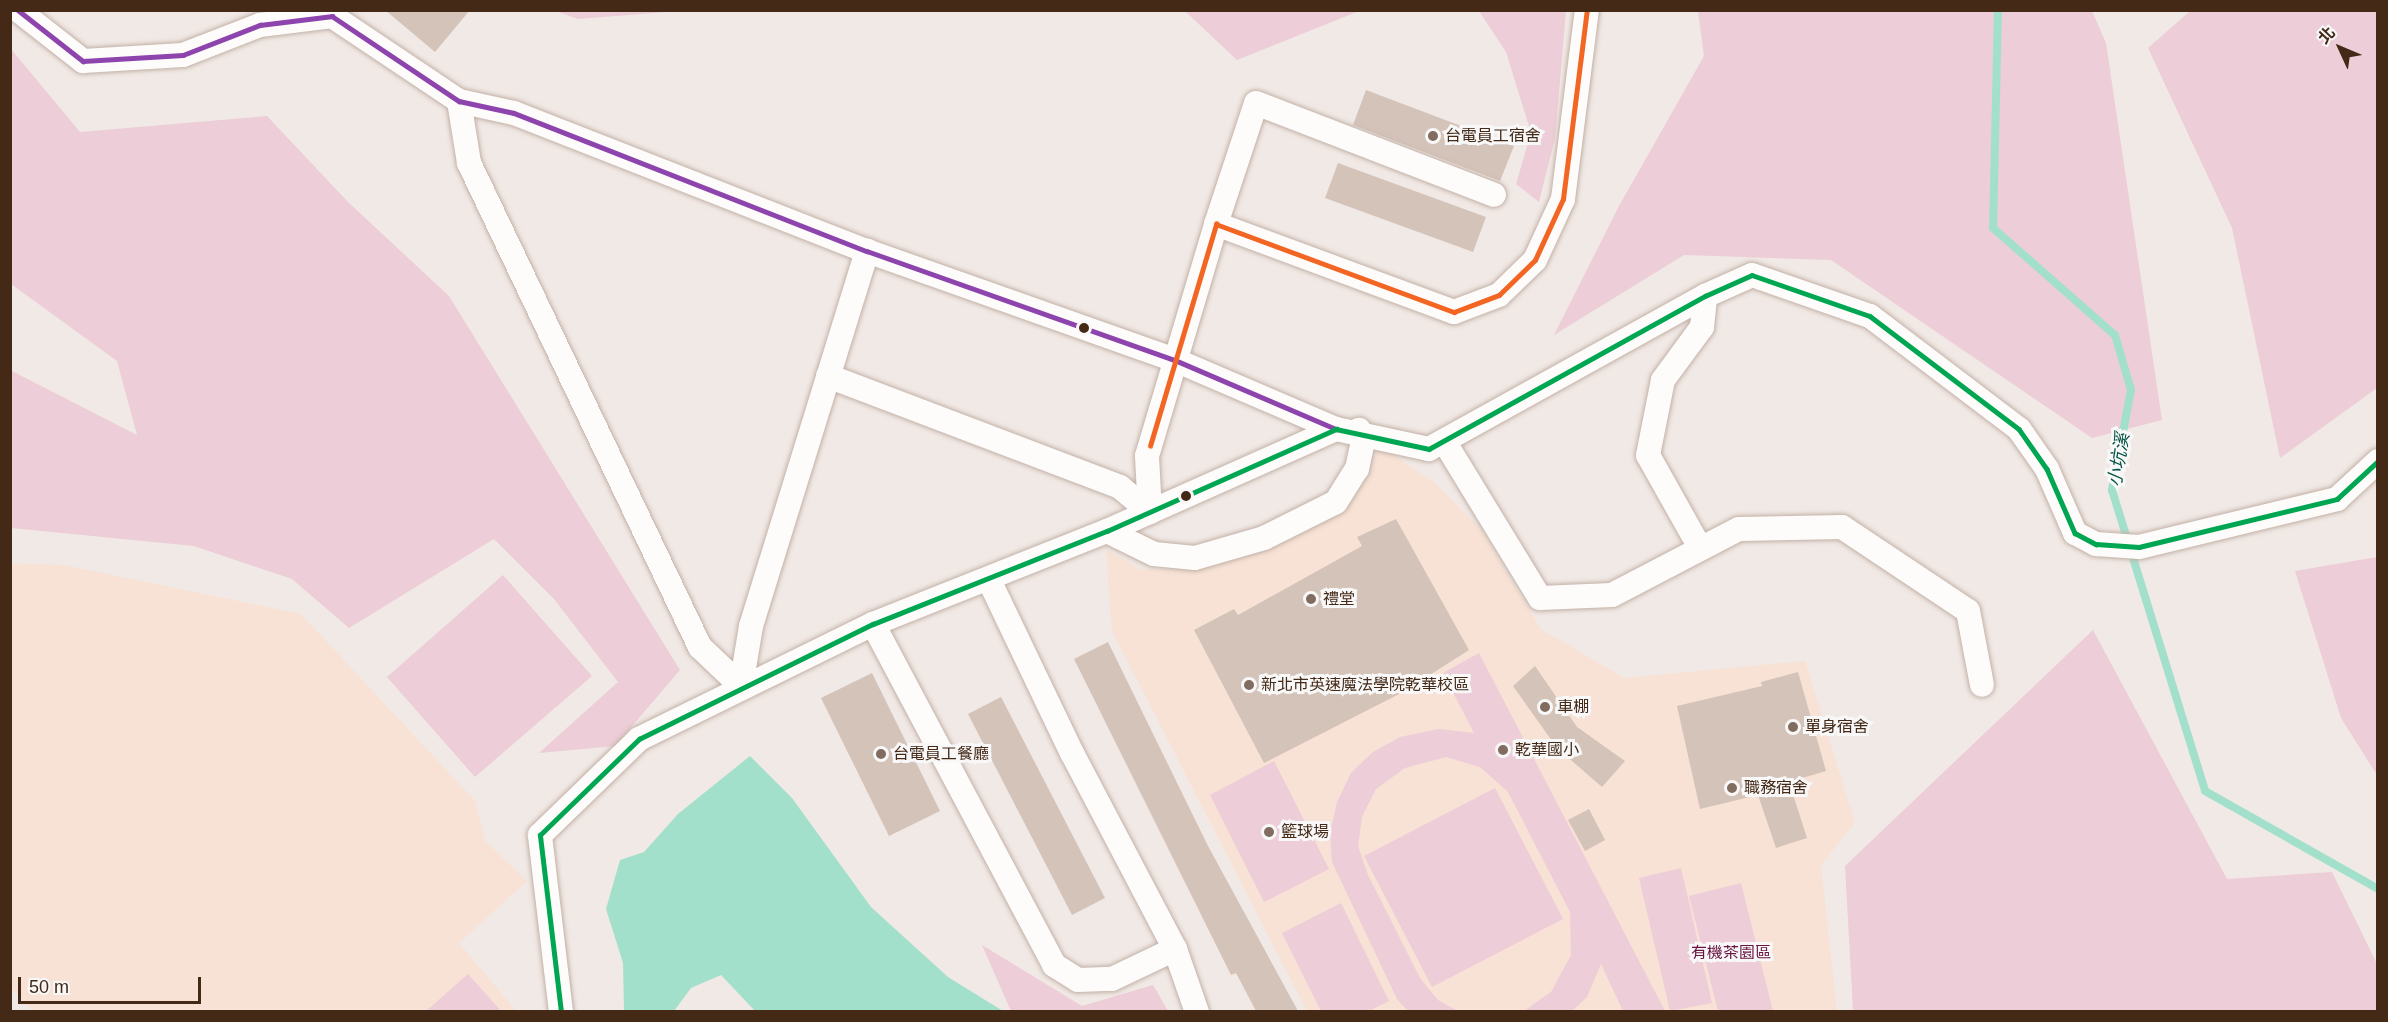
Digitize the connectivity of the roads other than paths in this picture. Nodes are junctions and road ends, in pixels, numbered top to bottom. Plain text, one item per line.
1 (18, 10) edge
2 (1587, 10) edge
3 (459, 101) junction
4 (1494, 195) dead end
5 (1216, 224) junction
6 (867, 251) junction
7 (1705, 296) junction
8 (1175, 360) junction
9 (828, 376) junction
10 (1348, 429) junction
11 (1444, 441) junction
12 (2378, 461) edge
13 (1150, 512) junction
14 (1107, 531) junction
15 (1699, 546) junction
16 (989, 580) junction
17 (873, 624) junction
18 (1982, 685) dead end
19 (741, 686) junction
20 (1175, 949) junction
21 (561, 1011) edge
22 (1197, 1011) edge

1 - 3 street
2 - 5 street
3 - 6 street
3 - 19 street
4 - 5 street
5 - 8 street
6 - 8 street
6 - 9 street
7 - 11 street
7 - 12 street
7 - 15 street
8 - 10 street
8 - 13 street
9 - 13 street
9 - 19 street
10 - 11 street
10 - 13 street
10 - 14 street
11 - 15 street
13 - 14 street
14 - 16 street
15 - 18 street
16 - 17 street
16 - 20 street
17 - 19 street
17 - 20 street
19 - 21 street
20 - 22 street

